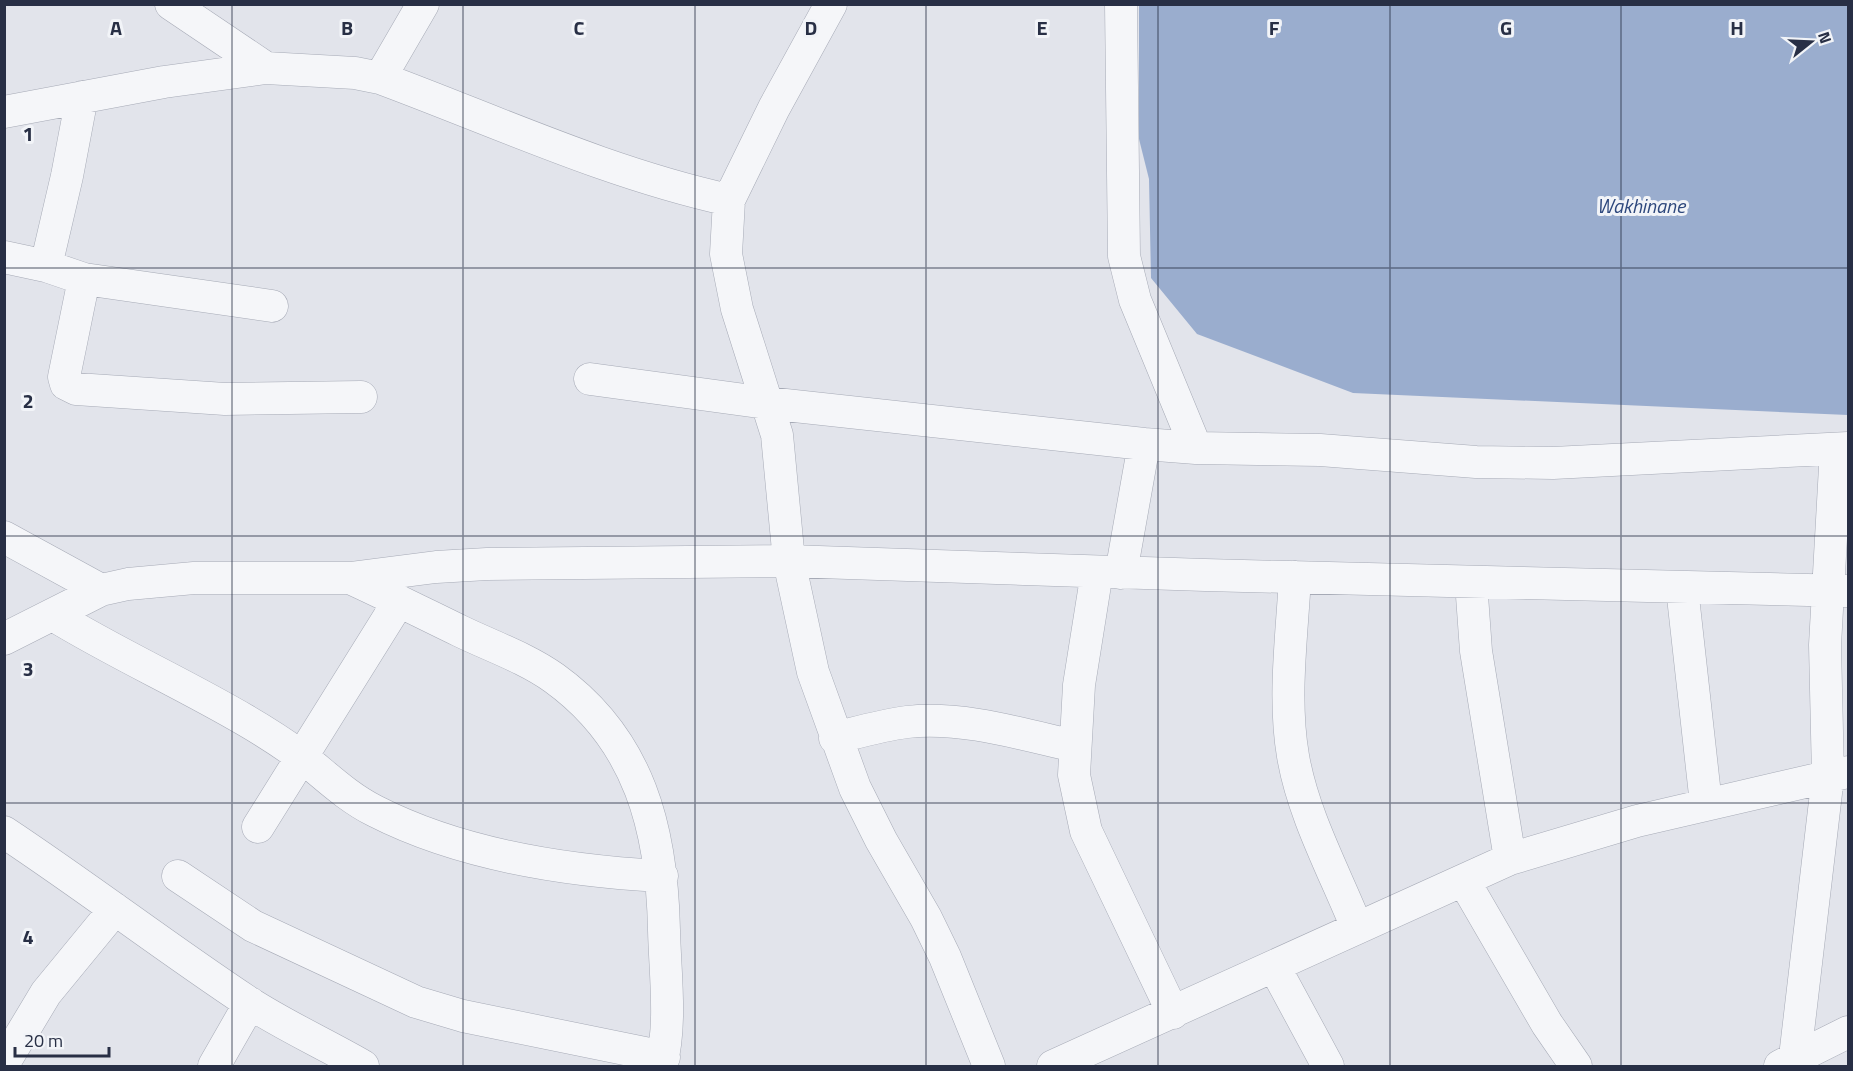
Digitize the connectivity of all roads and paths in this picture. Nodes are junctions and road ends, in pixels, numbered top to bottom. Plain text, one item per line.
1 (423, 4) edge
2 (831, 4) edge
3 (1121, 4) edge
4 (178, 6) edge
5 (266, 68) junction
6 (380, 78) junction
7 (82, 97) junction
8 (4, 112) edge
9 (729, 200) junction
10 (4, 257) edge
11 (46, 266) junction
12 (84, 279) junction
13 (272, 306) dead end
14 (590, 379) dead end
15 (361, 397) dead end
16 (767, 403) junction
17 (1144, 444) junction
18 (1196, 448) junction
19 (1842, 449) edge
20 (4, 537) edge
21 (789, 561) junction
22 (1109, 572) junction
23 (1295, 577) junction
24 (350, 578) junction
25 (1471, 582) junction
26 (1682, 588) junction
27 (101, 590) junction
28 (1837, 590) edge
29 (399, 601) junction
30 (53, 615) junction
31 (4, 639) edge
32 (836, 738) junction
33 (1074, 746) junction
34 (303, 758) junction
35 (1838, 774) edge
36 (1706, 804) junction
37 (258, 827) dead end
38 (4, 832) edge
39 (1510, 859) junction
40 (178, 876) dead end
41 (662, 876) junction
42 (1464, 881) junction
43 (115, 909) junction
44 (1358, 928) junction
45 (1274, 966) junction
46 (250, 1004) junction
47 (1173, 1013) junction
48 (1848, 1032) edge
49 (8, 1051) edge
50 (662, 1062) edge
51 (1787, 1062) edge
52 (1070, 1063) edge
53 (214, 1066) edge
54 (363, 1066) edge
55 (989, 1066) edge
56 (1328, 1066) edge
57 (1576, 1066) edge

1 - 6 street
2 - 9 street
3 - 18 street
4 - 5 street
5 - 6 street
5 - 7 street
6 - 9 street
7 - 8 street
7 - 11 street
9 - 16 street
10 - 11 street
11 - 12 street
12 - 13 street
12 - 15 street
14 - 16 street
16 - 17 street
16 - 21 street
17 - 18 street
17 - 22 street
18 - 19 street
19 - 28 street
20 - 27 street
21 - 22 street
21 - 24 street
21 - 32 street
22 - 23 street
22 - 33 street
23 - 25 street
23 - 44 street
24 - 27 street
24 - 29 street
25 - 26 street
25 - 39 street
26 - 28 street
26 - 36 street
27 - 30 street
28 - 35 street
29 - 34 street
29 - 41 street
30 - 31 street
30 - 34 street
32 - 33 street
32 - 55 street
33 - 47 street
34 - 37 street
34 - 41 street
35 - 36 street
35 - 51 street
36 - 39 street
38 - 43 street
39 - 42 street
40 - 50 street
41 - 50 street
42 - 44 street
42 - 57 street
43 - 46 street
43 - 49 street
44 - 45 street
45 - 47 street
45 - 56 street
46 - 53 street
46 - 54 street
47 - 52 street
48 - 51 street

